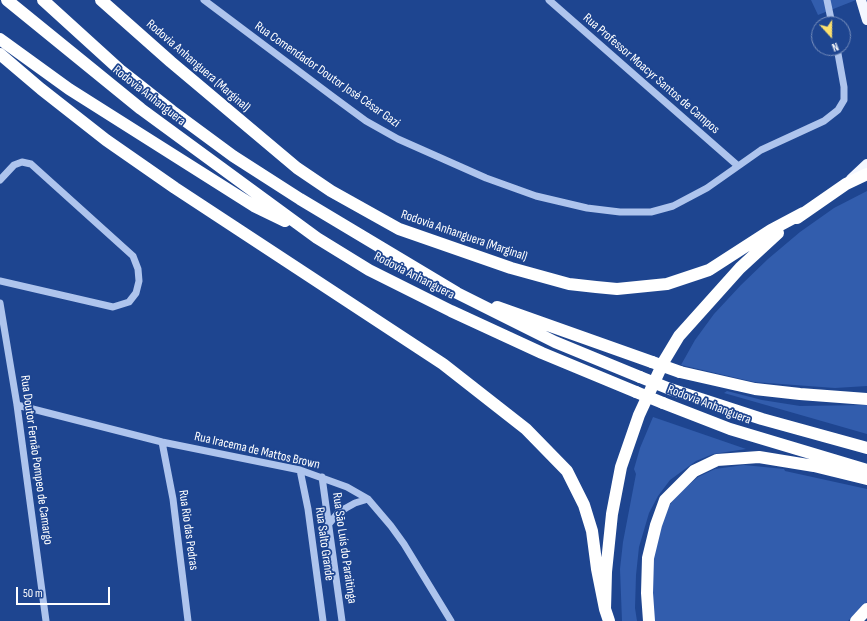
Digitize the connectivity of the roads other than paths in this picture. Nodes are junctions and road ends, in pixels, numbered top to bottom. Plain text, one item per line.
1 (7, 0) edge
2 (43, 0) edge
3 (101, 0) edge
4 (204, 0) edge
5 (549, 0) edge
6 (827, 0) edge
7 (861, 0) edge
8 (830, 16) edge
9 (867, 20) edge
10 (0, 39) edge
11 (0, 54) edge
12 (838, 56) edge
13 (867, 164) edge
14 (737, 165) junction
15 (867, 174) edge
16 (0, 180) edge
17 (846, 184) junction
18 (803, 213) junction
19 (318, 238) junction
20 (0, 281) edge
21 (457, 293) junction
22 (0, 303) edge
23 (867, 399) edge
24 (17, 405) junction
25 (162, 442) junction
26 (867, 448) edge
27 (300, 470) junction
28 (867, 470) edge
29 (322, 478) junction
30 (867, 479) edge
31 (368, 499) junction
32 (328, 526) junction
33 (605, 609) junction
34 (867, 609) edge
35 (46, 621) edge
36 (188, 621) edge
37 (323, 621) edge
38 (342, 621) edge
39 (451, 621) edge
40 (608, 621) edge
41 (649, 621) edge
42 (856, 621) edge

1 - 19 highway, Rodovia Anhanguera
2 - 21 highway, Rodovia Anhanguera
3 - 18 highway, Rodovia Anhanguera (Marginal)
4 - 14 street, Rua Comendador Doutor José César Gazi
5 - 14 street, Rua Professor Moacyr Santos de Campos
6 - 8 street
7 - 9 main road
10 - 19 highway
11 - 33 highway
12 - 14 street, Rua Comendador Doutor José César Gazi
13 - 17 main road
15 - 17 highway
16 - 20 street
17 - 18 highway
18 - 33 highway
19 - 28 highway, Rodovia Anhanguera, bridge
21 - 23 highway, bridge
21 - 26 highway, Rodovia Anhanguera, bridge
22 - 24 street, Rua Doutor Fernão Pompeo de Camargo
24 - 25 street, Rua Iracema de Mattos Brown
24 - 35 street, Rua Doutor Fernão Pompeo de Camargo
25 - 27 street, Rua Iracema de Mattos Brown
25 - 36 street, Rua Rio das Pedras
27 - 29 street, Rua Iracema de Mattos Brown
27 - 37 street, Rua Salto Grande
29 - 31 street, Rua Iracema de Mattos Brown
29 - 32 street, Rua São Luís do Paraitinga
30 - 41 highway
31 - 32 street
31 - 39 street, Rua Iracema de Mattos Brown
32 - 38 street, Rua São Luís do Paraitinga
33 - 40 highway
34 - 42 highway

